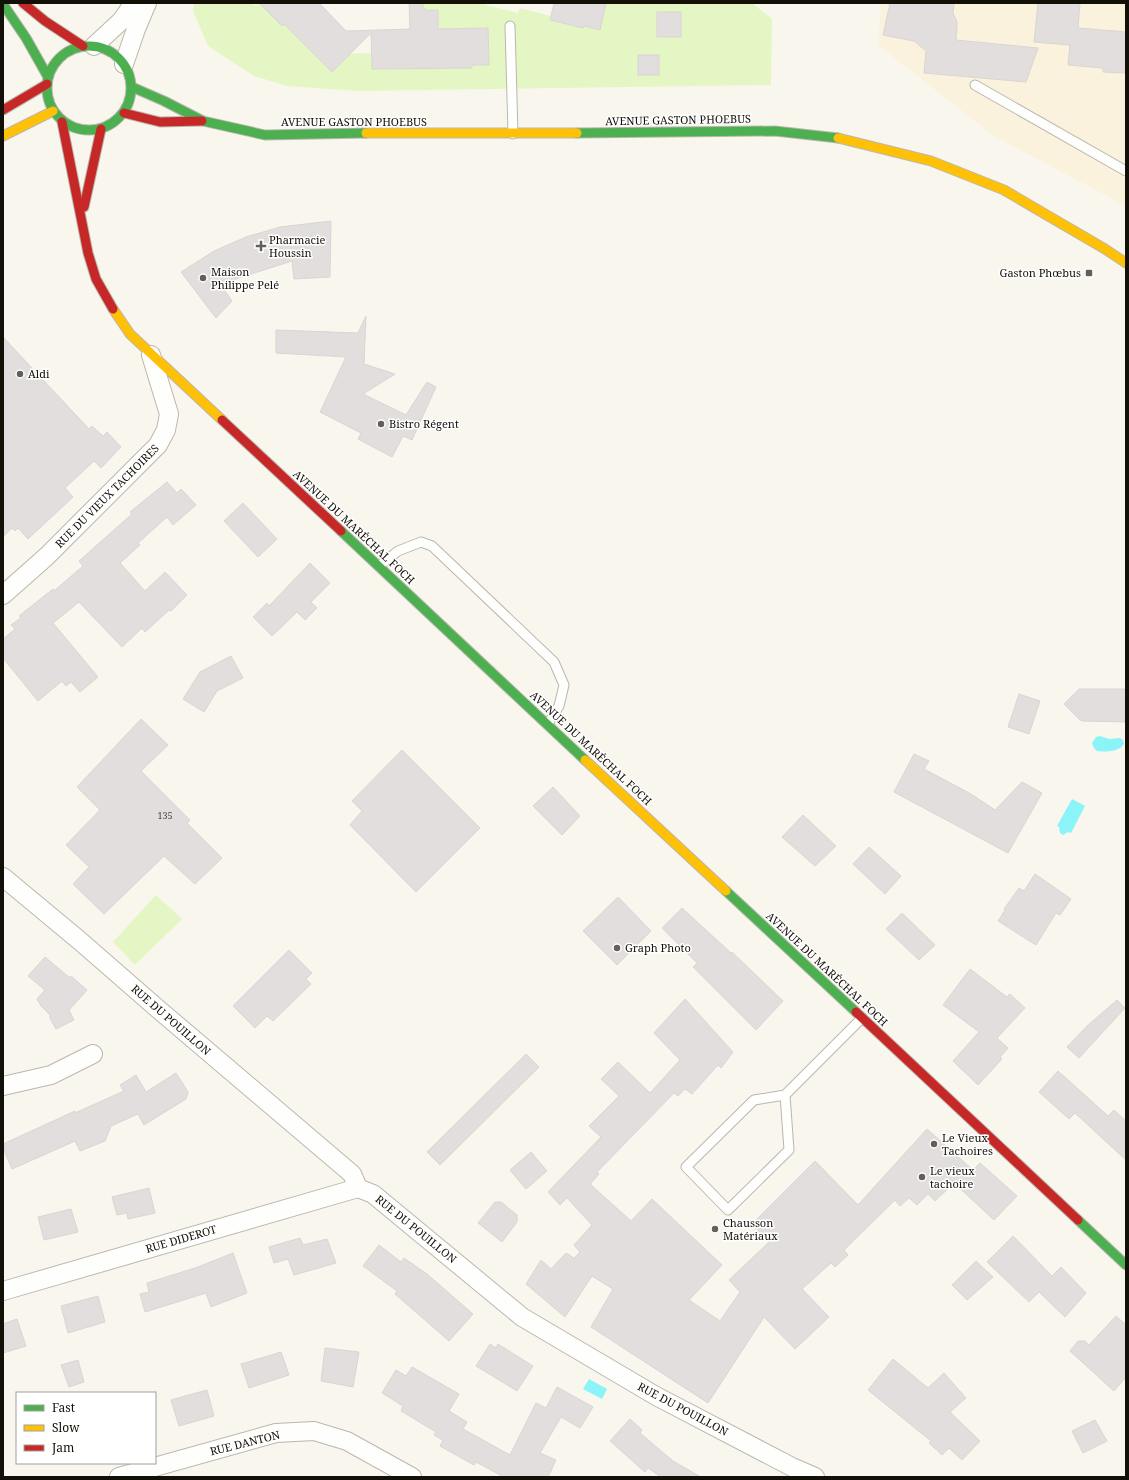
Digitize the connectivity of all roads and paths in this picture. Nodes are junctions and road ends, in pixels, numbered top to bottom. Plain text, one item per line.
1 (23, 3) edge
2 (134, 3) edge
3 (148, 3) edge
4 (3, 4) edge
5 (510, 26) dead end
6 (88, 46) junction
7 (124, 64) junction
8 (48, 80) junction
9 (975, 85) dead end
10 (132, 87) junction
11 (3, 110) edge
12 (53, 111) junction
13 (124, 113) junction
14 (203, 121) junction
15 (62, 122) junction
16 (101, 129) junction
17 (513, 134) junction
18 (3, 136) edge
19 (1126, 171) edge
20 (81, 220) junction
21 (1126, 263) edge
22 (151, 355) junction
23 (379, 566) junction
24 (3, 595) edge
25 (548, 724) junction
26 (3, 877) edge
27 (862, 1018) junction
28 (93, 1054) dead end
29 (3, 1086) edge
30 (786, 1095) junction
31 (358, 1188) junction
32 (1126, 1265) edge
33 (3, 1291) edge
34 (788, 1472) edge
35 (119, 1477) edge
36 (412, 1477) edge
37 (815, 1477) edge

1 - 6 main road
2 - 6 street
3 - 7 street
4 - 8 main road
5 - 17 lane
6 - 7 main road
6 - 8 main road
7 - 10 main road
8 - 11 main road
8 - 12 main road
9 - 19 lane
10 - 13 main road
10 - 14 main road, AVENUE GASTON PHOEBUS
12 - 15 main road
12 - 18 main road
13 - 14 main road, AVENUE GASTON PHOEBUS
13 - 16 main road
14 - 17 main road, AVENUE GASTON PHOEBUS
15 - 16 main road
15 - 20 main road, AVENUE DU MARÉCHAL FOCH
16 - 20 main road, AVENUE DU MARÉCHAL FOCH
17 - 21 main road, AVENUE GASTON PHOEBUS
20 - 22 main road, AVENUE DU MARÉCHAL FOCH
22 - 23 main road, AVENUE DU MARÉCHAL FOCH
22 - 24 street, RUE DU VIEUX TACHOIRES
23 - 25 main road, AVENUE DU MARÉCHAL FOCH
23 - 25 lane
25 - 27 main road, AVENUE DU MARÉCHAL FOCH
26 - 31 street, RUE DU POUILLON
27 - 30 lane
27 - 32 main road, AVENUE DU MARÉCHAL FOCH
28 - 29 street
30 - 30 lane
31 - 33 street, RUE DIDEROT
31 - 34 street, RUE DU POUILLON
34 - 37 street, RUE DU POUILLON
35 - 36 street, RUE DANTON

